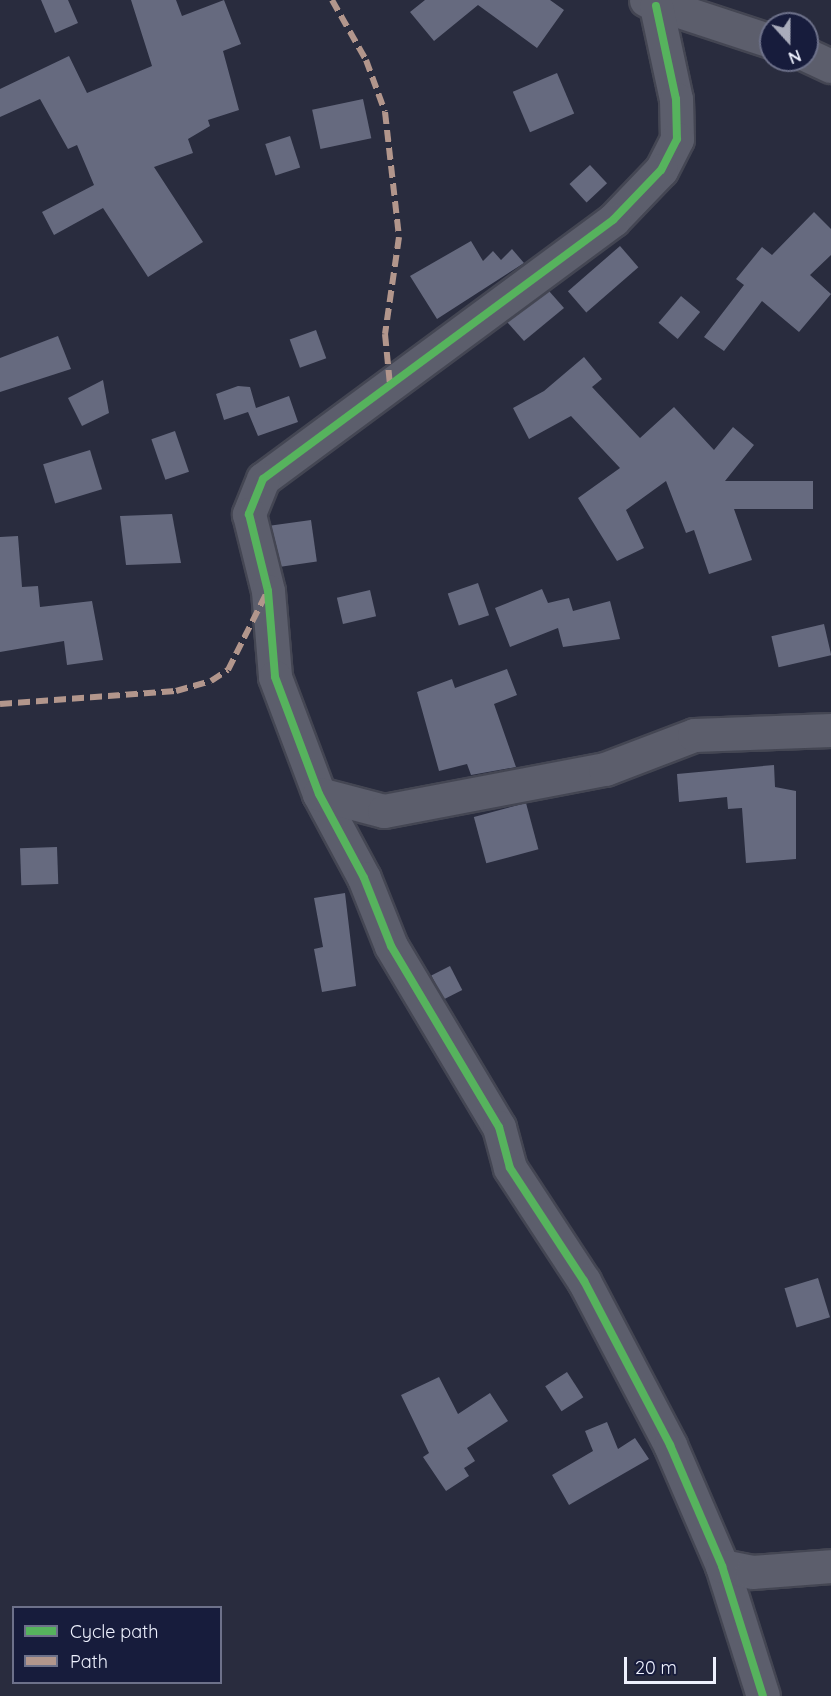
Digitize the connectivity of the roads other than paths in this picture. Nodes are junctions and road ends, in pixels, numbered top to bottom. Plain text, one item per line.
1 (651, 3) edge
2 (726, 10) edge
3 (759, 33) edge
4 (831, 730) edge
5 (319, 794) junction
6 (722, 1566) junction
7 (831, 1566) edge
8 (763, 1696) edge

1 - 2 street
1 - 5 street
2 - 3 street
4 - 5 street
5 - 6 street
6 - 7 street
6 - 8 street

